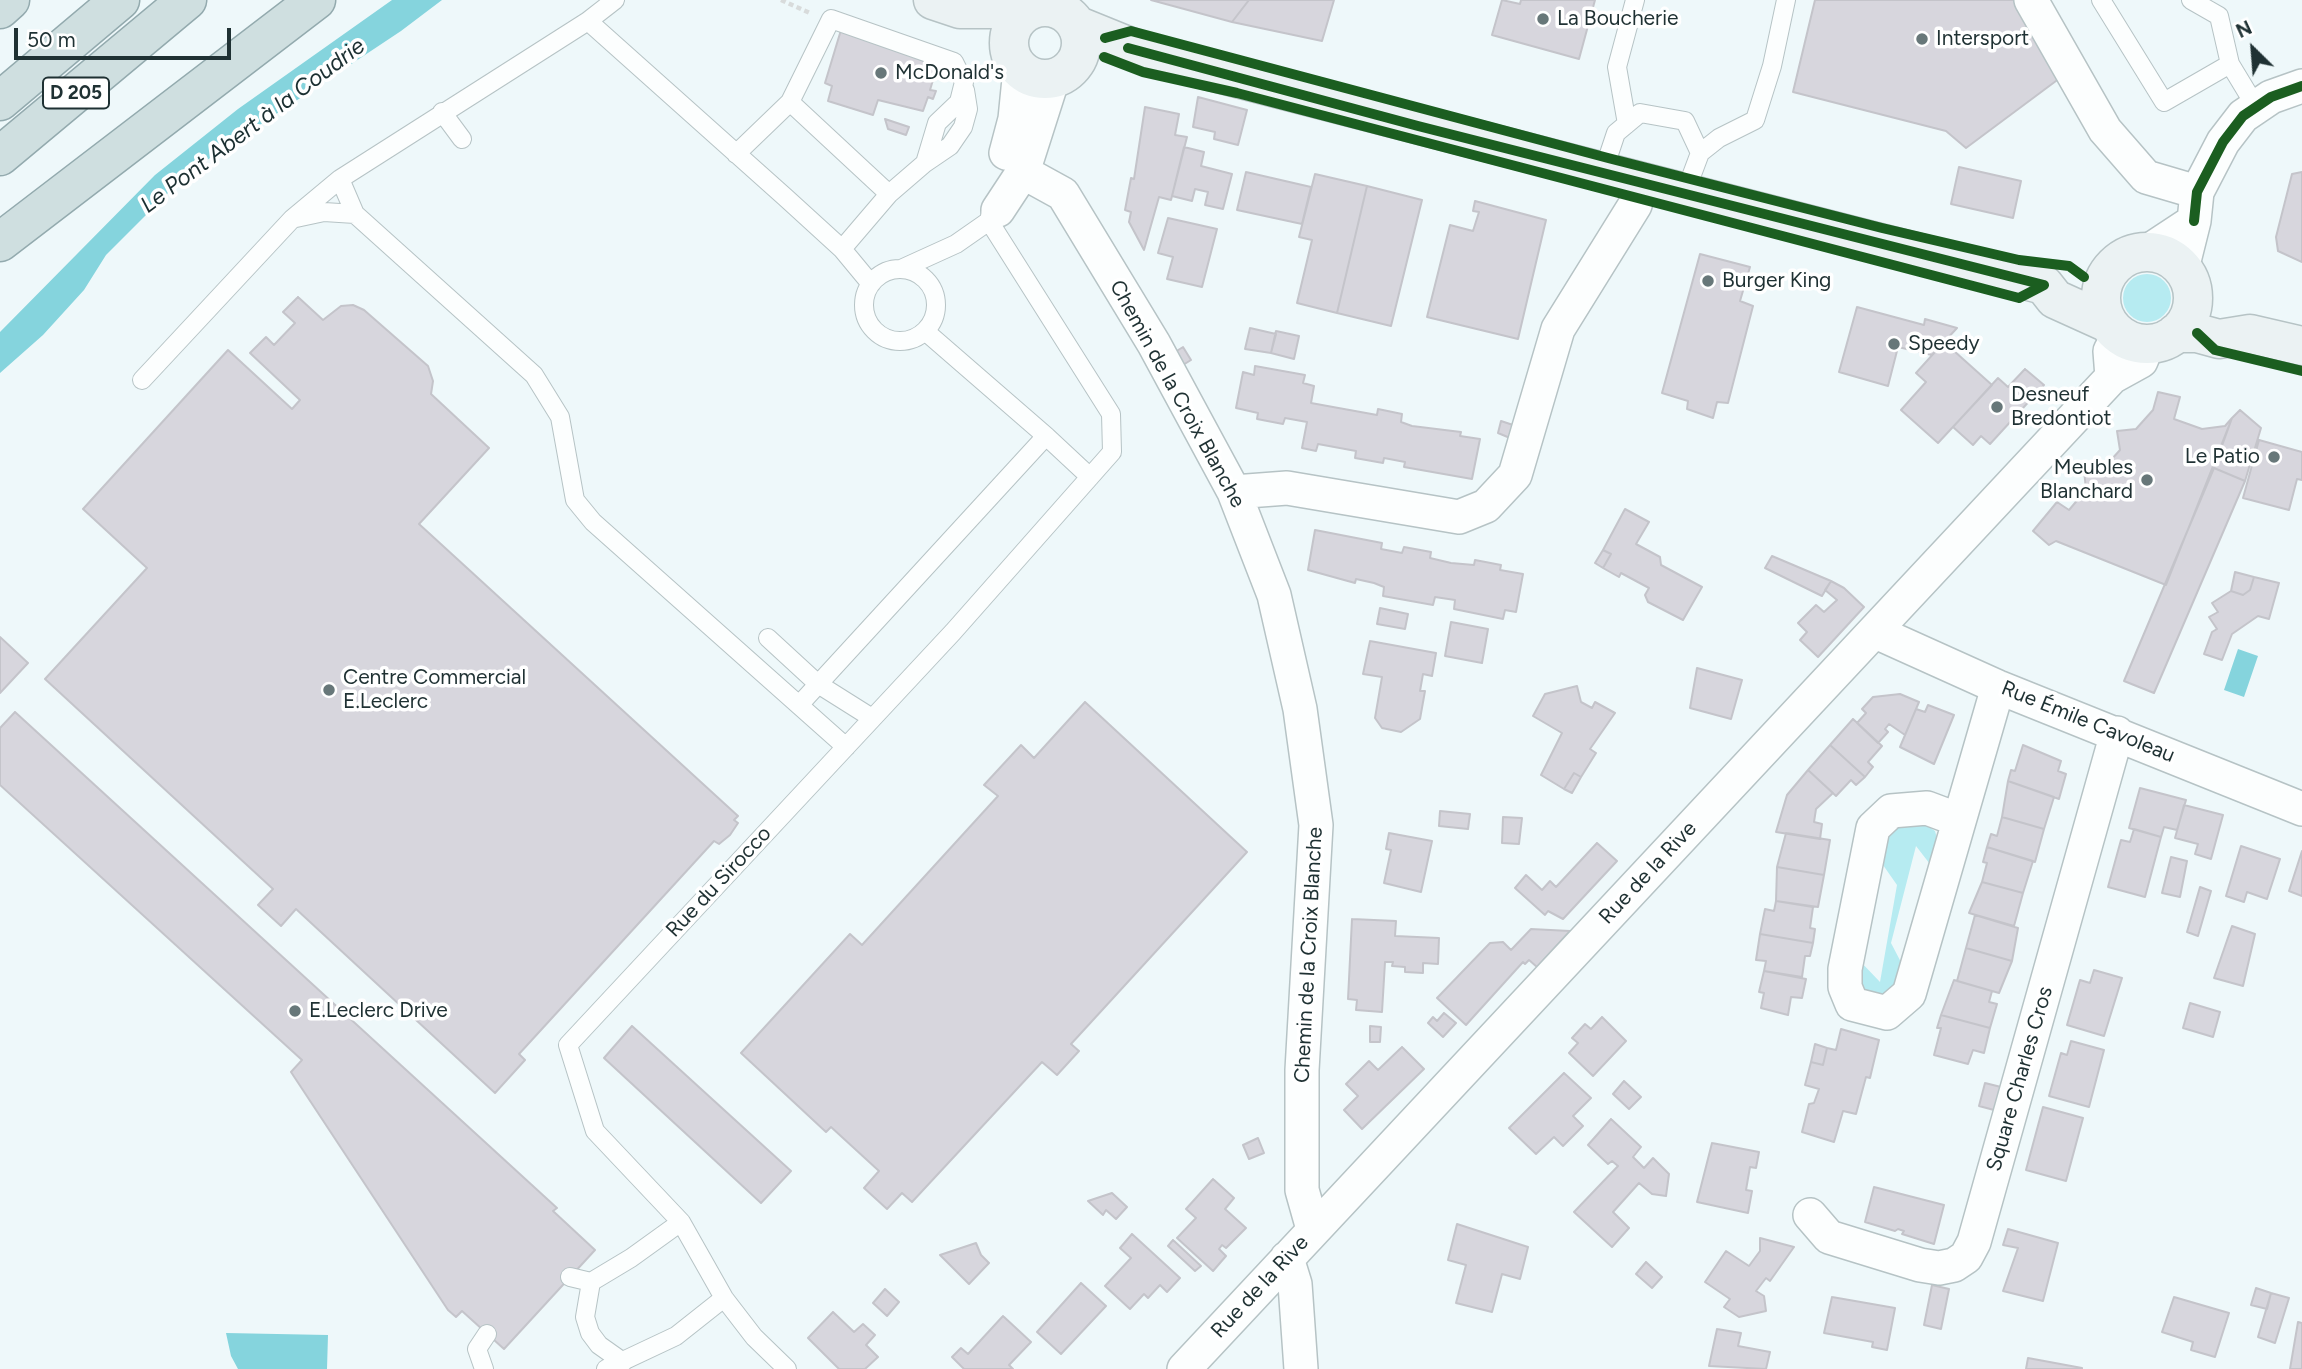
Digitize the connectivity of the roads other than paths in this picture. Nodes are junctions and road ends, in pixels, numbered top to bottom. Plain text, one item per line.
1 (10, 0) edge
2 (120, 0) edge
3 (187, 0) edge
4 (316, 0) edge
5 (615, 0) edge
6 (1636, 0) edge
7 (1786, 0) edge
8 (2031, 0) edge
9 (2101, 0) edge
10 (2191, 0) edge
11 (946, 5) edge
12 (0, 9) edge
13 (1054, 10) edge
14 (588, 21) junction
15 (1128, 48) junction
16 (2230, 64) junction
17 (1038, 67) junction
18 (2302, 86) edge
19 (0, 101) edge
20 (790, 102) junction
21 (2256, 107) junction
22 (443, 112) junction
23 (1627, 124) junction
24 (462, 139) dead end
25 (1700, 153) junction
26 (736, 155) junction
27 (0, 156) edge
28 (1023, 172) junction
29 (1603, 172) junction
30 (340, 179) junction
31 (1642, 182) junction
32 (1685, 193) junction
33 (889, 194) junction
34 (2195, 207) junction
35 (993, 213) junction
36 (355, 214) junction
37 (292, 219) junction
38 (0, 242) edge
39 (842, 249) junction
40 (2147, 252) junction
41 (901, 269) junction
42 (2109, 272) junction
43 (2187, 277) junction
44 (871, 284) junction
45 (2044, 285) junction
46 (925, 331) junction
47 (2138, 334) junction
48 (2250, 334) junction
49 (2302, 346) edge
50 (142, 380) dead end
51 (1046, 436) junction
52 (1090, 477) junction
53 (1234, 492) junction
54 (1876, 632) junction
55 (768, 638) dead end
56 (818, 684) junction
57 (1997, 687) junction
58 (800, 704) junction
59 (872, 718) junction
60 (2117, 733) junction
61 (846, 747) junction
62 (2302, 808) edge
63 (1959, 820) junction
64 (1810, 1215) dead end
65 (681, 1222) junction
66 (1313, 1229) junction
67 (1287, 1258) junction
68 (570, 1277) dead end
69 (591, 1282) junction
70 (724, 1298) junction
71 (488, 1334) dead end
72 (615, 1365) edge
73 (484, 1369) edge
74 (787, 1369) edge
75 (1184, 1369) edge
76 (1301, 1369) edge

1 - 12 highway
2 - 19 highway, D 205
3 - 27 highway, D 205
4 - 38 highway
5 - 14 lane
6 - 23 lane
7 - 25 lane
8 - 34 street
9 - 16 lane
10 - 16 lane
11 - 13 main road
11 - 17 main road
13 - 15 main road
13 - 17 main road
13 - 17 main road
14 - 22 lane
14 - 26 lane
15 - 17 main road
15 - 29 main road
16 - 21 lane
17 - 28 street
17 - 35 street
18 - 21 street
20 - 26 lane
20 - 33 lane
20 - 33 lane
21 - 34 street
22 - 24 lane
22 - 30 lane
23 - 25 lane
23 - 29 lane
25 - 32 lane
26 - 39 lane
28 - 35 street
28 - 53 street, Chemin de la Croix Blanche
29 - 31 main road
30 - 36 lane
30 - 37 lane
31 - 32 main road
31 - 53 street
32 - 45 main road
33 - 39 lane
34 - 40 street
34 - 43 street
35 - 41 lane
35 - 52 lane, Rue du Sirocco
36 - 37 lane
36 - 58 lane
37 - 50 lane
39 - 44 lane
40 - 42 main road
40 - 43 main road
41 - 44 lane
41 - 46 lane
42 - 45 main road
42 - 47 main road
43 - 47 main road
43 - 48 main road
44 - 46 lane
45 - 47 main road
46 - 51 lane
47 - 48 main road
47 - 54 street, Rue de la Rive
48 - 49 main road
51 - 52 lane
51 - 56 lane
52 - 59 lane, Rue du Sirocco
53 - 66 street, Chemin de la Croix Blanche
54 - 57 street, Rue Émile Cavoleau
54 - 66 street, Rue de la Rive
55 - 56 lane
56 - 58 lane
56 - 59 lane
57 - 60 street, Rue Émile Cavoleau
57 - 63 street
58 - 61 lane
59 - 61 lane, Rue du Sirocco
60 - 62 street, Rue Émile Cavoleau
60 - 64 street, Square Charles Cros
61 - 65 lane, Rue du Sirocco
63 - 63 street
65 - 69 lane
65 - 70 lane, Rue du Sirocco
66 - 67 street, Rue de la Rive
67 - 75 street, Rue de la Rive
67 - 76 street
68 - 69 lane
69 - 72 lane
70 - 72 lane
70 - 74 lane, Rue du Sirocco
71 - 73 lane

